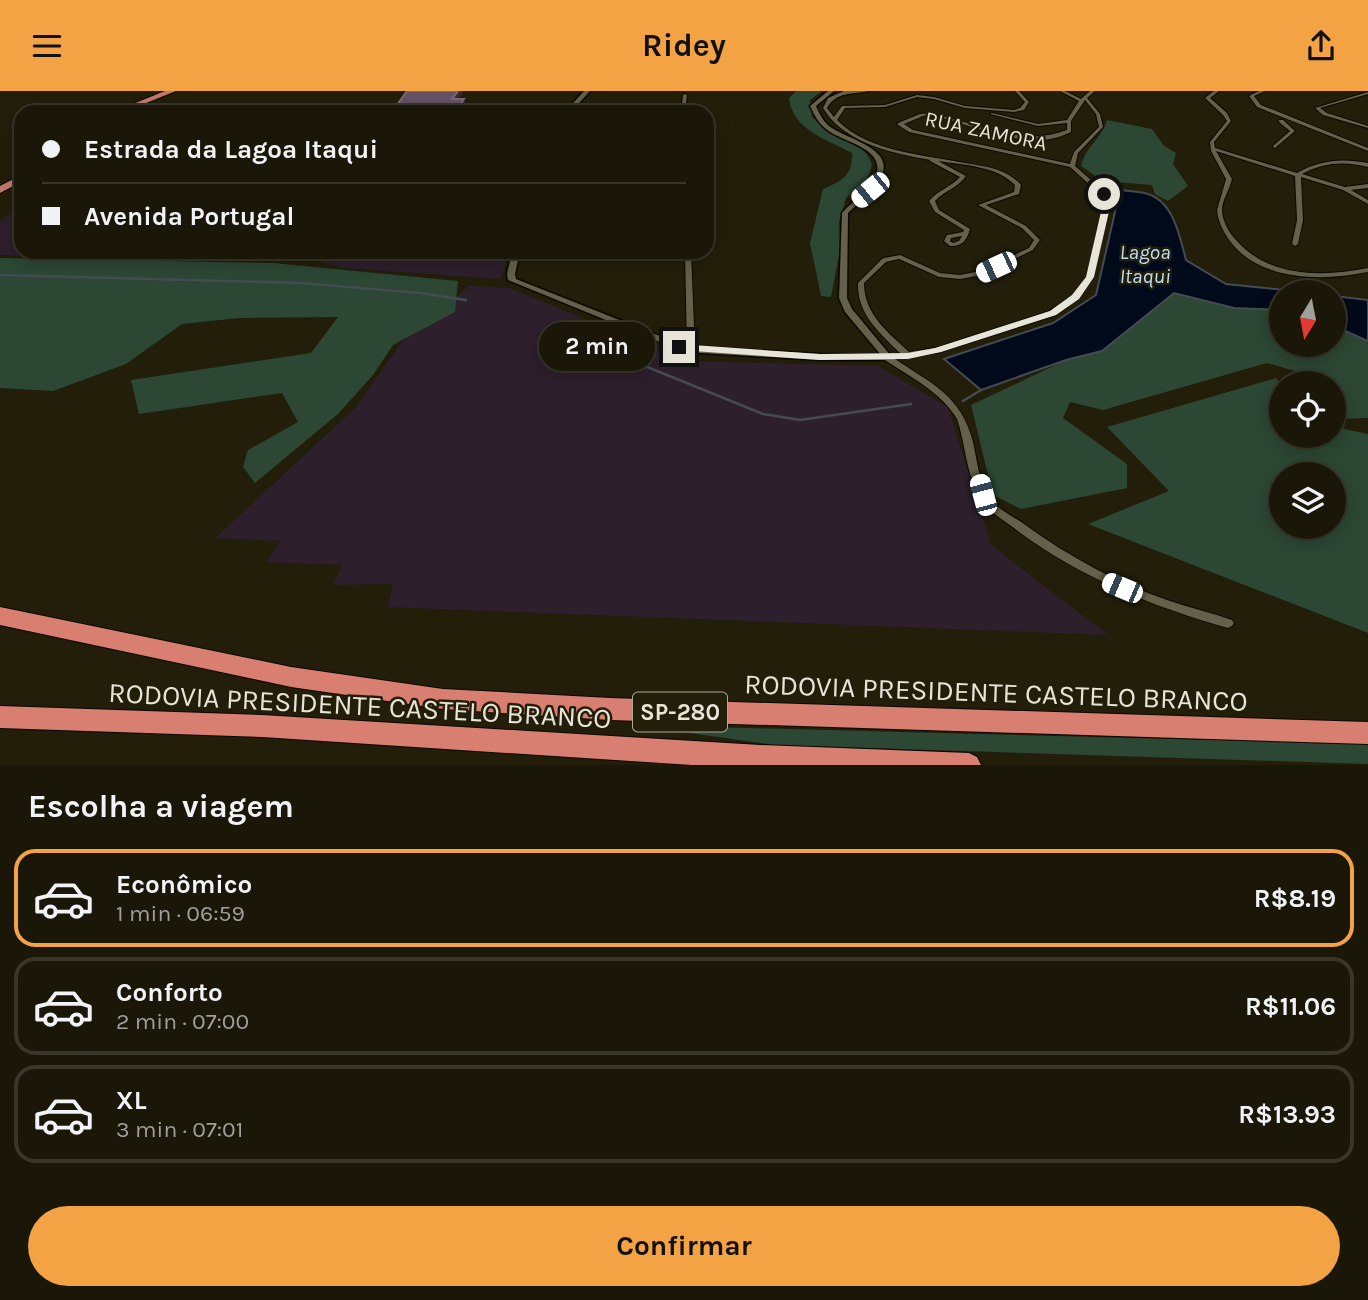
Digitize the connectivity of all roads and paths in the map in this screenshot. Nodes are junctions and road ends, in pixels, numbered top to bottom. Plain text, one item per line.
1 (172, 91) edge
2 (178, 91) edge
3 (587, 91) edge
4 (831, 91) edge
5 (866, 91) edge
6 (1017, 91) edge
7 (1062, 91) edge
8 (1093, 91) edge
9 (1217, 91) edge
10 (1263, 91) edge
11 (846, 92) edge
12 (1368, 93) edge
13 (685, 95) dead end
14 (1083, 99) junction
15 (135, 105) edge
16 (149, 105) edge
17 (574, 105) edge
18 (684, 105) edge
19 (1259, 106) junction
20 (965, 107) junction
21 (834, 120) junction
22 (1069, 121) junction
23 (1367, 124) edge
24 (1212, 142) junction
25 (1275, 147) dead end
26 (1368, 150) edge
27 (914, 153) junction
28 (1220, 153) junction
29 (1368, 165) edge
30 (1072, 166) junction
31 (1297, 174) junction
32 (1368, 186) edge
33 (1345, 189) junction
34 (1368, 202) edge
35 (965, 235) dead end
36 (1295, 244) dead end
37 (514, 259) edge
38 (688, 259) edge
39 (1368, 269) edge
40 (691, 350) junction
41 (908, 356) junction
42 (888, 358) junction
43 (0, 616) edge
44 (1228, 623) dead end
45 (0, 717) edge
46 (1368, 733) edge
47 (969, 765) edge

1 - 15 highway
2 - 16 highway
3 - 17 street
4 - 42 street
5 - 11 street
6 - 20 street
7 - 14 street
8 - 14 street, RUA ZAMORA
9 - 24 street
10 - 19 street
11 - 21 street
12 - 23 street
13 - 18 street
14 - 22 street, RUA ZAMORA
14 - 30 street
19 - 25 street
19 - 26 street
20 - 21 street
20 - 22 street
21 - 27 street
22 - 30 street, RUA ZAMORA
24 - 28 street
24 - 28 street
27 - 35 street
27 - 41 street
28 - 31 street
28 - 39 street
29 - 31 street
30 - 41 street
31 - 33 street
31 - 36 street
32 - 33 street
33 - 34 street
37 - 40 street
38 - 40 street
40 - 42 street
41 - 42 street
42 - 44 street
43 - 46 highway, RODOVIA PRESIDENTE CASTELO BRANCO / SP-280
45 - 47 highway, RODOVIA PRESIDENTE CASTELO BRANCO / SP-280

